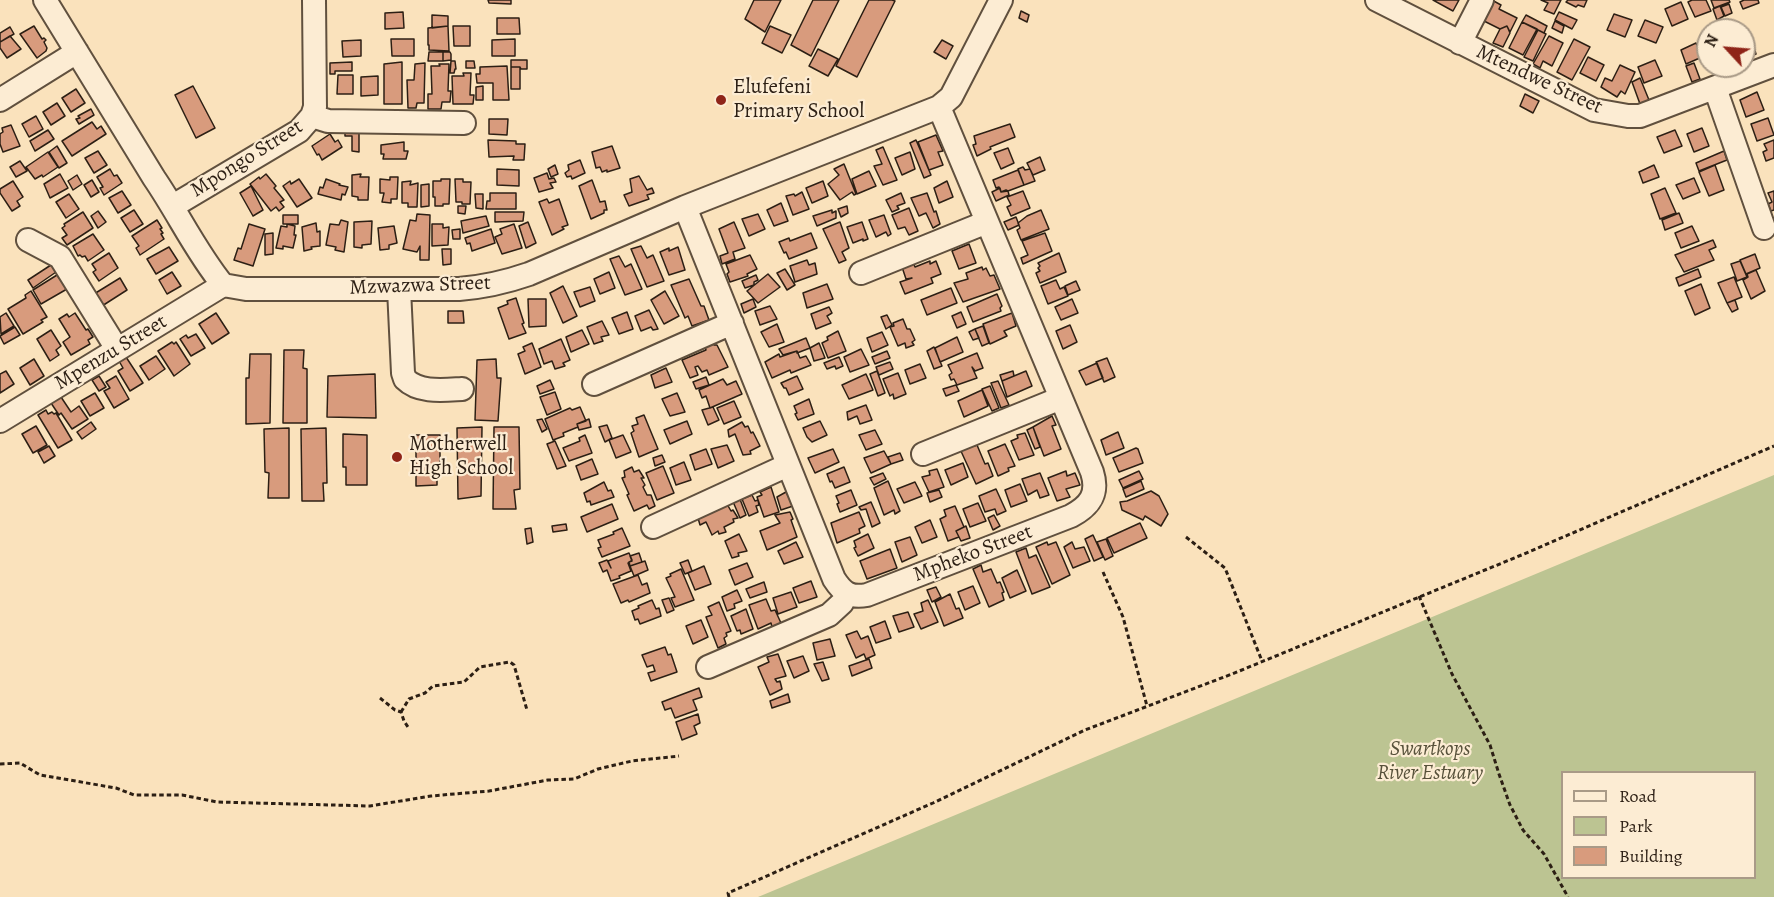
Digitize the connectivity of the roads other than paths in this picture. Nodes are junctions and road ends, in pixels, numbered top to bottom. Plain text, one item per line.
1 (45, 0) edge
2 (314, 0) edge
3 (1377, 0) edge
4 (1482, 0) edge
5 (998, 1) edge
6 (1460, 43) junction
7 (77, 52) junction
8 (1774, 65) edge
9 (1714, 88) junction
10 (0, 99) edge
11 (939, 107) junction
12 (312, 116) junction
13 (464, 123) dead end
14 (173, 206) junction
15 (685, 207) junction
16 (987, 222) junction
17 (1764, 228) dead end
18 (28, 240) dead end
19 (861, 273) dead end
20 (223, 285) junction
21 (399, 289) junction
22 (732, 323) junction
23 (117, 349) junction
24 (594, 384) dead end
25 (462, 390) dead end
26 (1061, 398) junction
27 (0, 422) edge
28 (922, 454) dead end
29 (788, 465) junction
30 (653, 527) dead end
31 (847, 594) junction
32 (708, 667) dead end

1 - 7 street
2 - 12 street, Mpongo Street
3 - 6 street, Mtendwe Street
4 - 6 street
5 - 11 street, Mzwazwa Street
6 - 9 street, Mtendwe Street
7 - 10 street
7 - 14 street
8 - 9 street, Mtendwe Street
9 - 17 street
11 - 15 street, Mzwazwa Street
11 - 16 street, Mpheko Street
12 - 13 street
12 - 14 street, Mpongo Street
14 - 20 street
15 - 21 street, Mzwazwa Street
15 - 22 street
16 - 19 street
16 - 26 street, Mpheko Street
18 - 23 street
20 - 21 street, Mzwazwa Street
20 - 23 street, Mpenzu Street
21 - 25 street
22 - 24 street
22 - 29 street
23 - 27 street, Mpenzu Street
26 - 28 street
26 - 31 street, Mpheko Street
29 - 30 street
29 - 31 street
31 - 32 street

